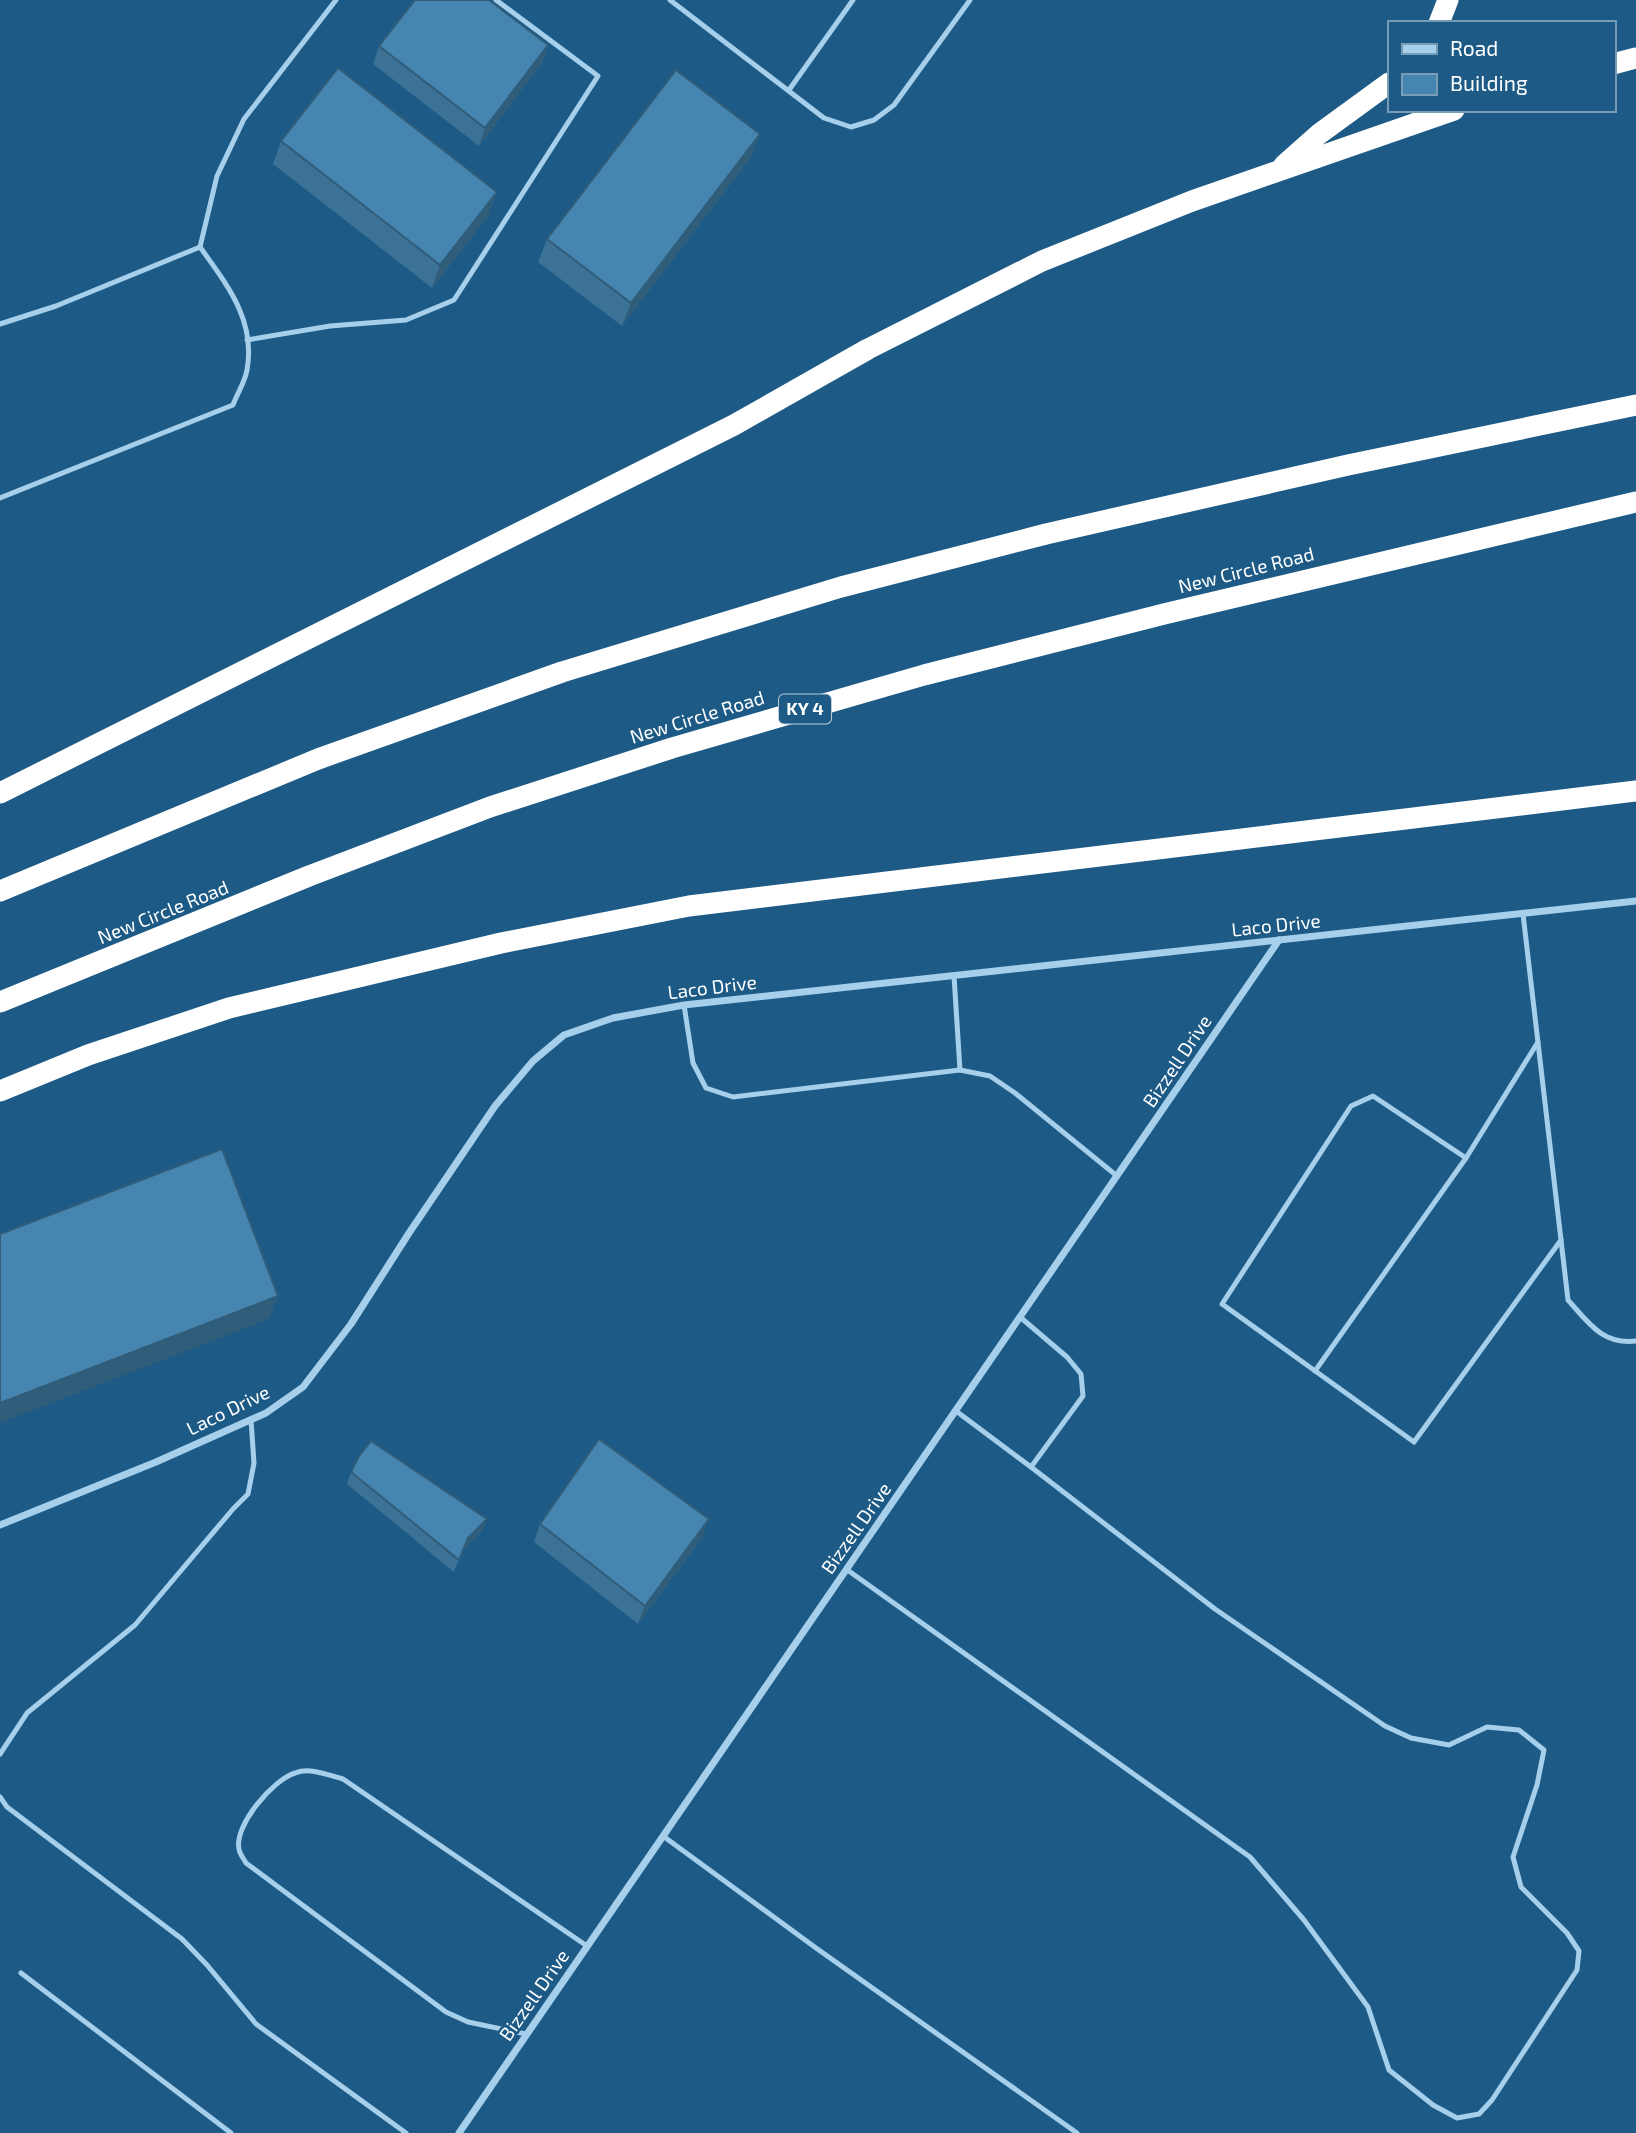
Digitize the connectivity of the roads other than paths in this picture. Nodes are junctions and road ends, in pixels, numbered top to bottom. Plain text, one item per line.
1 (336, 0) edge
2 (496, 0) edge
3 (670, 0) edge
4 (853, 0) edge
5 (970, 0) edge
6 (1448, 0) edge
7 (1440, 21) edge
8 (1636, 58) edge
9 (1615, 63) edge
10 (1388, 84) edge
11 (789, 90) junction
12 (1448, 112) edge
13 (1274, 173) junction
14 (200, 247) junction
15 (0, 324) edge
16 (247, 340) junction
17 (1636, 405) edge
18 (0, 498) edge
19 (1636, 502) edge
20 (1636, 791) edge
21 (0, 793) edge
22 (0, 891) edge
23 (1636, 901) edge
24 (1523, 914) junction
25 (1279, 940) junction
26 (954, 976) junction
27 (0, 1002) edge
28 (684, 1006) junction
29 (1538, 1042) junction
30 (960, 1070) junction
31 (0, 1091) edge
32 (1466, 1158) junction
33 (1117, 1176) junction
34 (1561, 1240) junction
35 (1020, 1317) junction
36 (1636, 1341) edge
37 (1315, 1371) junction
38 (956, 1411) junction
39 (251, 1420) junction
40 (1031, 1468) junction
41 (0, 1525) edge
42 (846, 1569) junction
43 (0, 1754) edge
44 (0, 1797) edge
45 (663, 1836) junction
46 (587, 1946) junction
47 (21, 1973) dead end
48 (526, 2034) junction
49 (231, 2133) edge
50 (406, 2133) edge
51 (459, 2133) edge
52 (1077, 2133) edge

1 - 14 lane
2 - 16 lane
3 - 11 lane
4 - 11 lane
5 - 11 lane
6 - 7 highway
8 - 9 highway
10 - 13 highway
12 - 13 highway
13 - 21 highway
14 - 15 lane
14 - 16 lane
16 - 18 lane
17 - 22 highway
19 - 27 highway, New Circle Road / KY 4
20 - 31 highway
23 - 24 street, Laco Drive
24 - 25 street, Laco Drive
24 - 29 lane
25 - 26 street, Laco Drive
25 - 33 street, Bizzell Drive
26 - 28 street, Laco Drive
26 - 30 lane
28 - 30 lane
28 - 39 street, Laco Drive
29 - 32 lane
29 - 34 lane
30 - 33 lane
32 - 37 lane
32 - 37 lane
33 - 35 street, Bizzell Drive
34 - 36 lane
34 - 37 lane
35 - 38 street, Bizzell Drive
35 - 40 lane
38 - 40 lane
38 - 42 street, Bizzell Drive
39 - 41 street, Laco Drive
39 - 43 lane
40 - 42 lane
42 - 45 street, Bizzell Drive
44 - 50 lane
45 - 46 street, Bizzell Drive
45 - 52 lane
46 - 48 street, Bizzell Drive
46 - 48 lane
47 - 49 lane
48 - 51 street, Bizzell Drive

